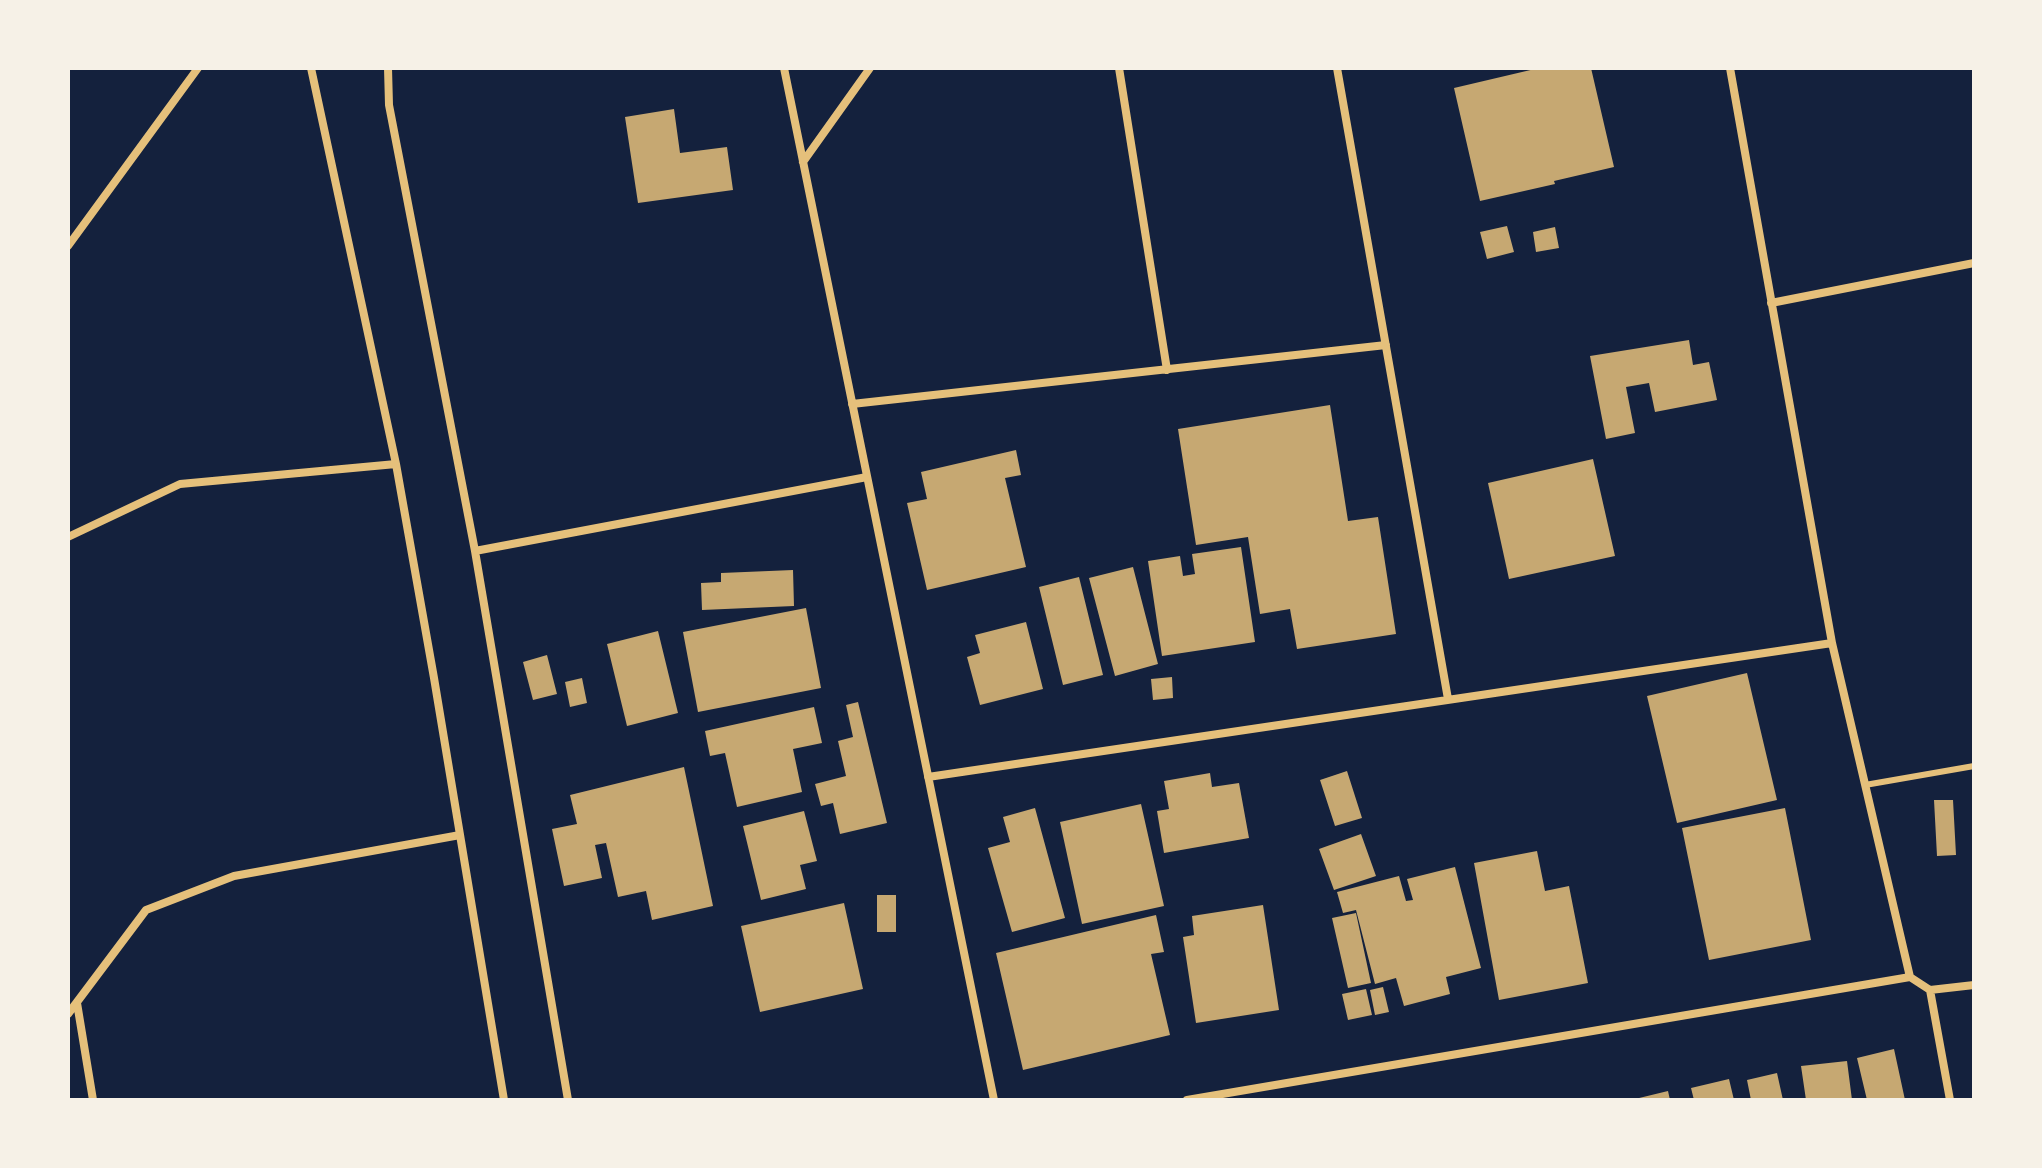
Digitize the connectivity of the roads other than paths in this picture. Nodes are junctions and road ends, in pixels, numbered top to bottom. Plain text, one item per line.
1 (198, 68) edge
2 (311, 68) edge
3 (388, 68) edge
4 (784, 68) edge
5 (870, 68) edge
6 (1119, 68) edge
7 (1337, 68) edge
8 (1730, 68) edge
9 (803, 162) junction
10 (68, 246) edge
11 (1974, 263) edge
12 (1771, 303) junction
13 (1386, 345) junction
14 (1167, 370) junction
15 (852, 404) junction
16 (396, 464) junction
17 (867, 477) junction
18 (68, 537) edge
19 (475, 551) junction
20 (1832, 643) junction
21 (1448, 699) junction
22 (1974, 766) edge
23 (928, 777) junction
24 (1865, 785) junction
25 (460, 835) junction
26 (1910, 977) junction
27 (1974, 985) edge
28 (1930, 990) junction
29 (77, 1003) junction
30 (68, 1014) edge
31 (1206, 1098) edge
32 (93, 1100) edge
33 (504, 1100) edge
34 (568, 1100) edge
35 (994, 1100) edge
36 (1187, 1100) edge
37 (1950, 1100) edge

1 - 10 street
2 - 16 street
3 - 19 street
4 - 9 street
5 - 9 street
6 - 14 street
7 - 13 street
8 - 12 street
9 - 15 street
11 - 12 street
12 - 20 street
13 - 14 street
13 - 21 street
14 - 15 street
15 - 17 street
16 - 18 street
16 - 25 street
17 - 19 street
17 - 23 street
19 - 34 street
20 - 21 street
20 - 24 street
21 - 23 street
22 - 24 lane
23 - 35 street
24 - 26 street
25 - 29 street
25 - 33 street
26 - 28 street
26 - 31 street
27 - 28 street
28 - 37 street
29 - 30 street
29 - 32 street
31 - 36 street

